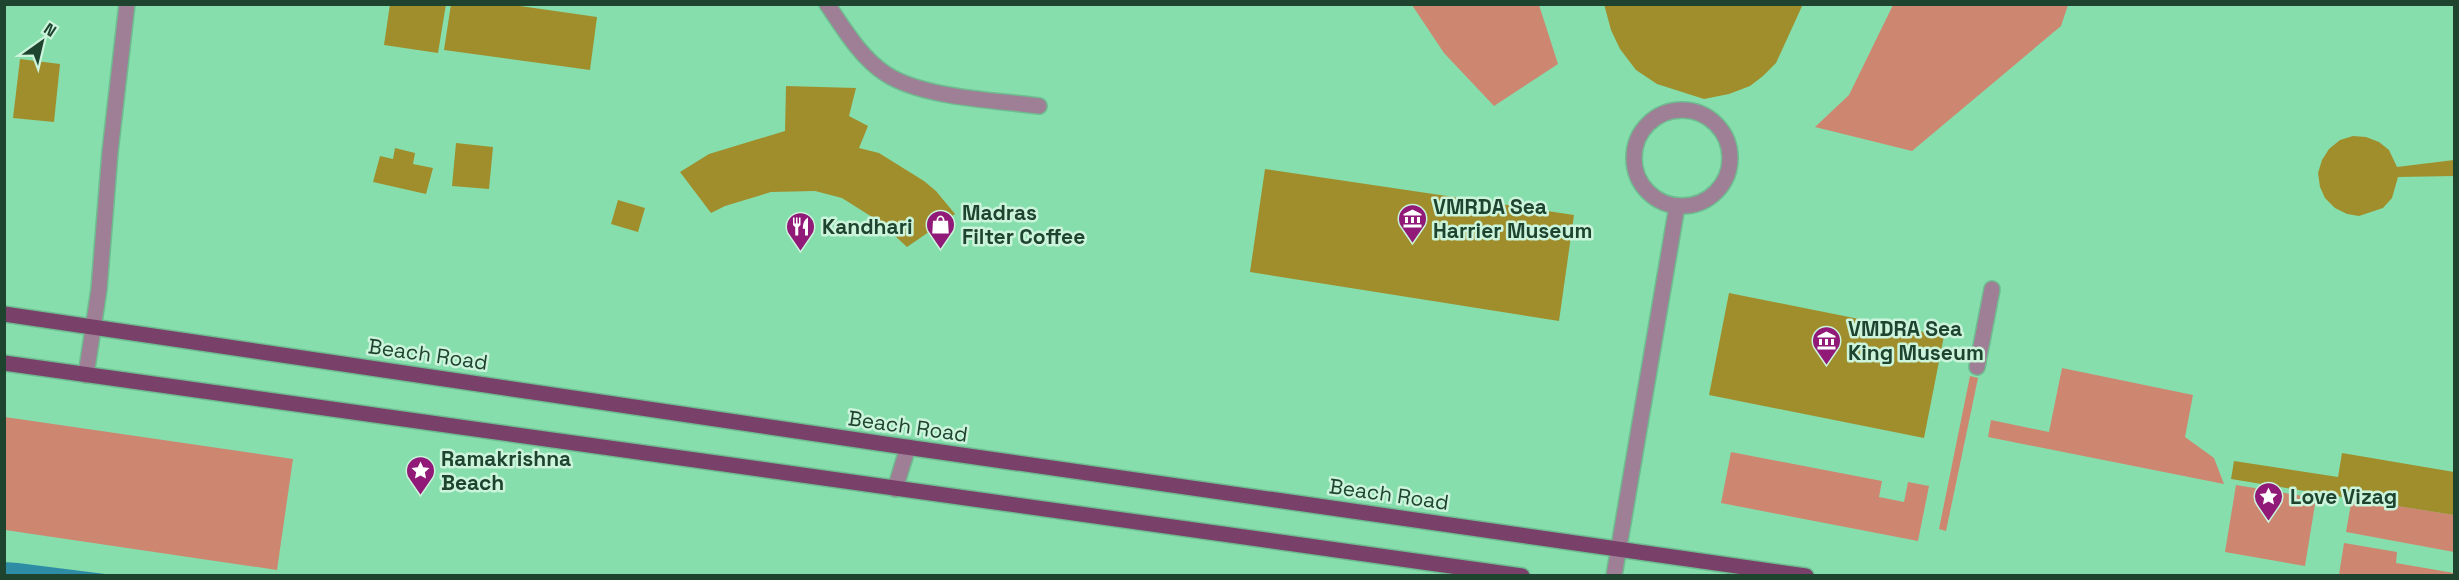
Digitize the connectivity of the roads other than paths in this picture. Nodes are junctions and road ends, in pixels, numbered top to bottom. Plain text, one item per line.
1 (127, 4) edge
2 (827, 4) edge
3 (1038, 106) dead end
4 (1677, 206) junction
5 (1992, 289) dead end
6 (4, 314) edge
7 (94, 326) junction
8 (4, 363) edge
9 (1977, 367) dead end
10 (86, 375) junction
11 (908, 447) junction
12 (895, 489) junction
13 (1620, 549) junction
14 (1522, 576) edge
15 (1614, 576) edge
16 (1806, 576) edge

1 - 7 lane
2 - 3 lane
4 - 4 lane
4 - 13 lane
5 - 9 lane
6 - 7 main road, Beach Road
7 - 10 lane
7 - 11 main road, Beach Road
8 - 10 main road
10 - 12 main road
11 - 12 lane
11 - 13 main road, Beach Road
12 - 14 main road
13 - 15 lane
13 - 16 main road, Beach Road

